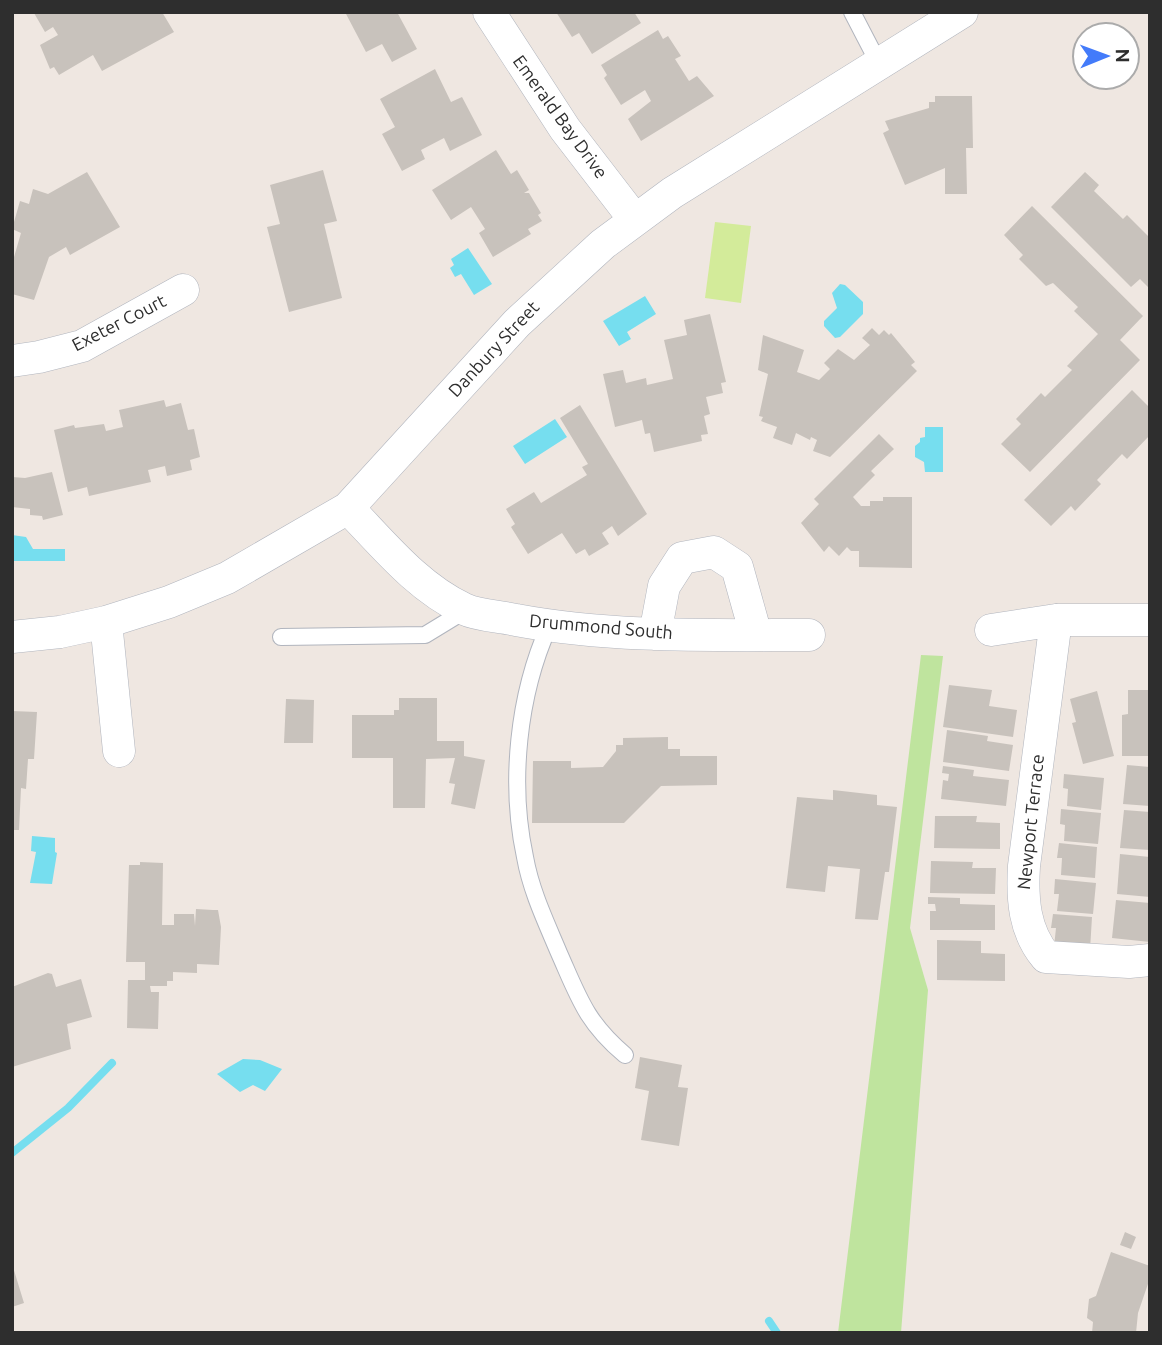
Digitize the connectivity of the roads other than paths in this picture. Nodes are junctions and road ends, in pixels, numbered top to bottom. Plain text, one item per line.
1 (489, 12) edge
2 (852, 12) edge
3 (962, 12) edge
4 (880, 66) junction
5 (635, 220) junction
6 (183, 290) dead end
7 (12, 361) edge
8 (348, 508) junction
9 (466, 610) junction
10 (1056, 620) junction
11 (1150, 620) edge
12 (106, 622) junction
13 (549, 626) junction
14 (991, 630) dead end
15 (655, 634) junction
16 (756, 635) junction
17 (809, 635) dead end
18 (12, 637) edge
19 (281, 637) dead end
20 (119, 751) dead end
21 (1150, 960) edge
22 (625, 1055) dead end

1 - 5 street, Emerald Bay Drive
2 - 4 lane
3 - 4 street, Danbury Street
4 - 5 street, Danbury Street
5 - 8 street, Danbury Street
6 - 7 street, Exeter Court
8 - 9 street, Drummond South
8 - 12 street, Danbury Street
9 - 13 street, Drummond South
9 - 19 lane
10 - 11 street
10 - 14 street
10 - 21 street, Newport Terrace
12 - 18 street, Danbury Street
12 - 20 street
13 - 15 street, Drummond South
13 - 22 lane
15 - 16 street, Drummond South
15 - 16 street
16 - 17 street, Drummond South

